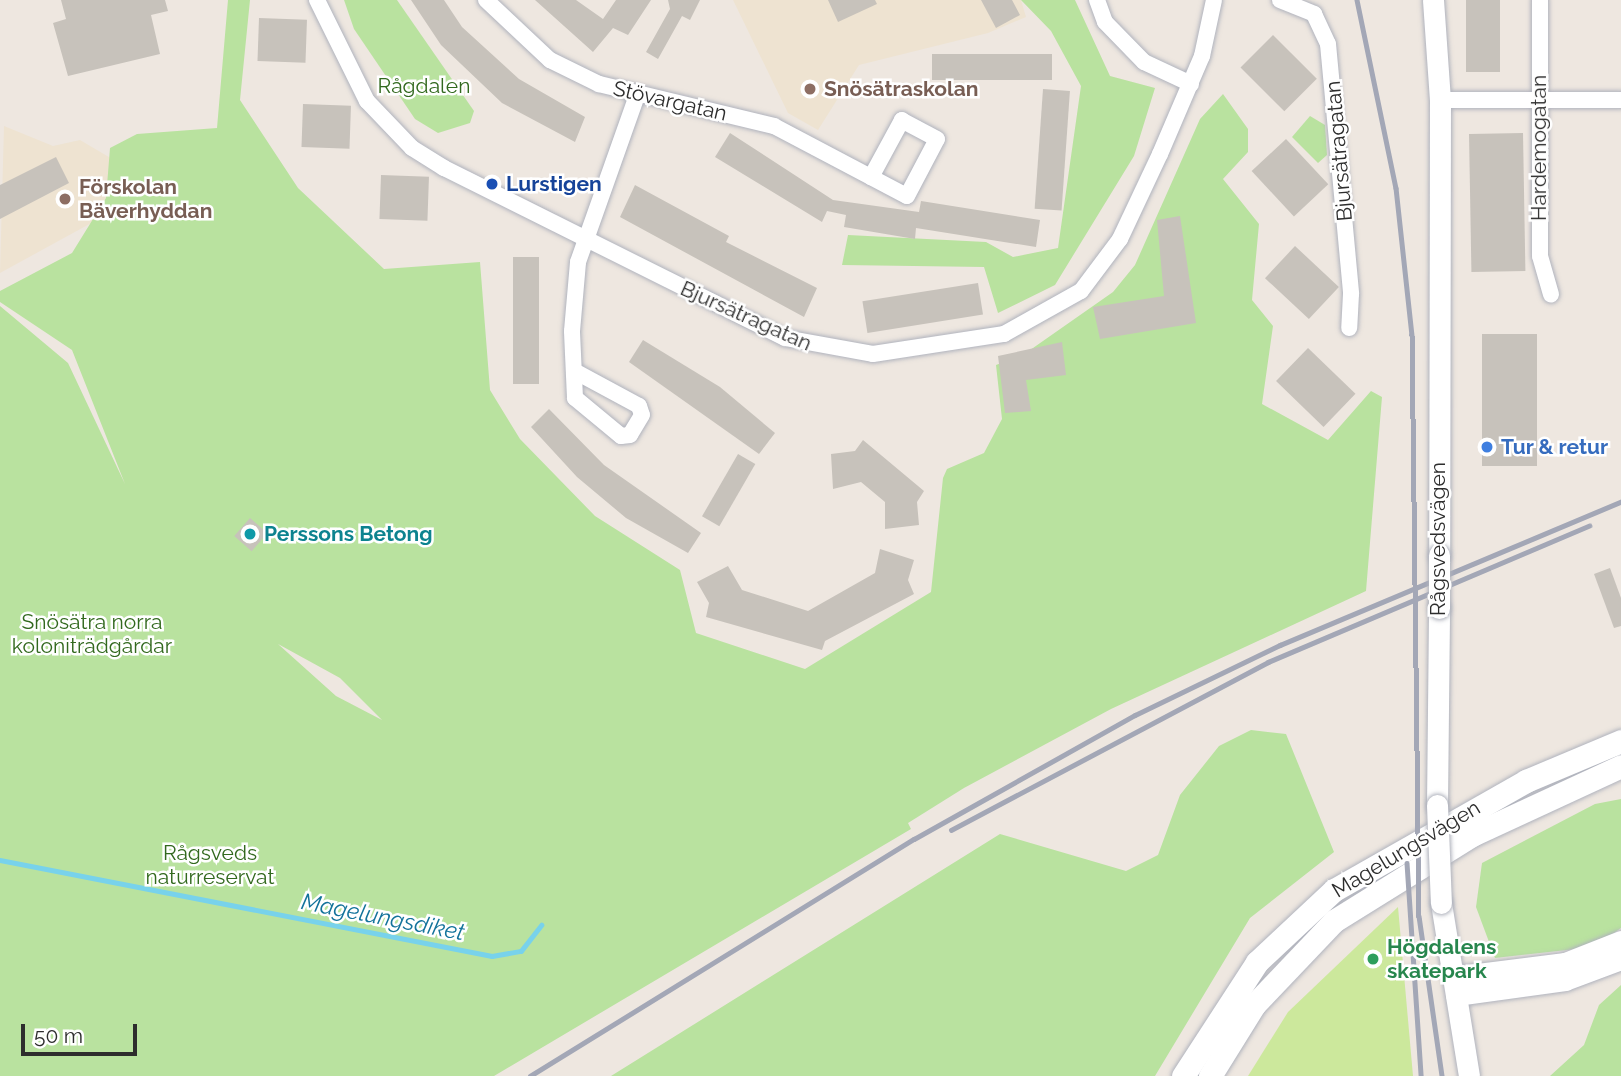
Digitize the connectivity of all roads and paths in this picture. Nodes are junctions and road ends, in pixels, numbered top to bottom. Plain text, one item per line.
1 (317, 0) edge
2 (486, 0) edge
3 (1097, 0) edge
4 (1214, 0) edge
5 (1280, 0) edge
6 (1433, 0) edge
7 (1540, 0) edge
8 (1191, 83) junction
9 (636, 98) junction
10 (1539, 99) junction
11 (1440, 100) junction
12 (1621, 100) edge
13 (871, 177) junction
14 (586, 239) junction
15 (1551, 294) dead end
16 (1349, 328) dead end
17 (578, 373) junction
18 (1621, 741) edge
19 (1621, 766) edge
20 (1621, 941) edge
21 (1621, 959) edge
22 (1455, 986) junction
23 (1183, 1076) edge
24 (1210, 1076) edge
25 (1469, 1076) edge

1 - 14 street, Bjursätragatan
2 - 9 street, Stövargatan
3 - 8 street
4 - 8 street, Bjursätragatan
5 - 16 street, Bjursätragatan
6 - 11 street, Rågsvedsvägen
7 - 10 street, Hardemogatan
8 - 14 street, Bjursätragatan
9 - 13 street, Stövargatan
9 - 14 street
10 - 11 street
10 - 12 street
10 - 15 street, Hardemogatan
11 - 22 street, Rågsvedsvägen, bridge
13 - 13 street, Stövargatan
14 - 17 street
17 - 17 street
18 - 23 main road, Magelungsvägen
19 - 24 main road, Magelungsvägen
20 - 22 street
21 - 22 street
22 - 25 street, Rågsvedsvägen

